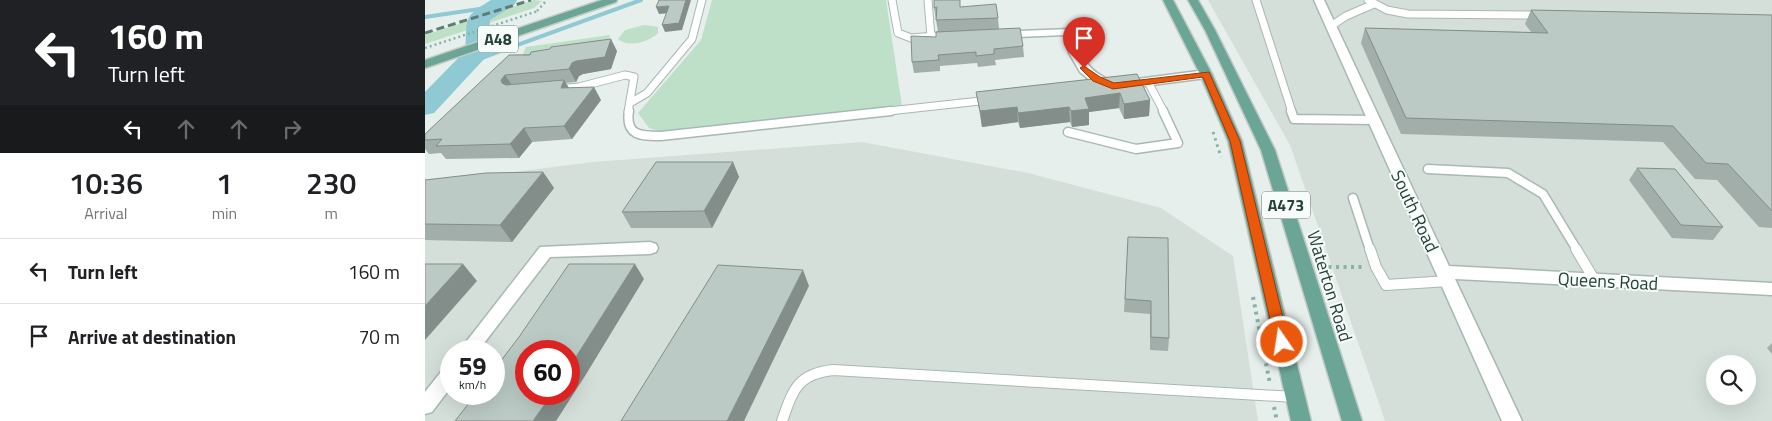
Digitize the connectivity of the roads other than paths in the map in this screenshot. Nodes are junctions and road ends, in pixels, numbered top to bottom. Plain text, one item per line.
1 (586, 0) edge
2 (612, 0) edge
3 (702, 0) edge
4 (892, 0) edge
5 (928, 0) edge
6 (1168, 0) edge
7 (1193, 0) edge
8 (1256, 0) edge
9 (1319, 0) edge
10 (1371, 2) edge
11 (571, 9) junction
12 (1543, 15) edge
13 (1331, 26) junction
14 (1014, 34) edge
15 (954, 35) edge
16 (931, 37) junction
17 (425, 53) edge
18 (425, 64) edge
19 (1206, 74) junction
20 (1148, 82) junction
21 (1113, 86) junction
22 (1094, 88) edge
23 (551, 89) edge
24 (996, 99) edge
25 (630, 103) junction
26 (1374, 120) junction
27 (1068, 132) dead end
28 (1428, 169) dead end
29 (1353, 198) dead end
30 (650, 248) dead end
31 (1446, 276) junction
32 (1595, 281) junction
33 (1772, 289) edge
34 (477, 340) edge
35 (440, 387) edge
36 (1295, 397) junction
37 (425, 406) edge
38 (782, 421) edge
39 (1301, 421) edge
40 (1352, 421) edge
41 (1512, 421) edge

1 - 11 main road, A48
2 - 11 main road, A48
3 - 25 lane
4 - 16 lane
5 - 16 lane
6 - 19 main road, A473
7 - 40 main road, Waterton Road / A473
8 - 26 lane
9 - 13 street, South Road
10 - 12 lane
10 - 13 lane
11 - 17 main road, A48
11 - 18 main road, A48
13 - 26 street, South Road
14 - 21 street
15 - 16 lane
19 - 20 street
19 - 36 main road, A473
20 - 21 street
20 - 27 lane
21 - 22 lane
23 - 25 lane
24 - 25 lane
26 - 31 street, South Road
28 - 32 lane
29 - 31 lane
30 - 34 street
31 - 32 street, Queens Road
31 - 41 street, South Road
32 - 33 street, Queens Road
35 - 37 street
36 - 38 lane
36 - 39 main road, A473

